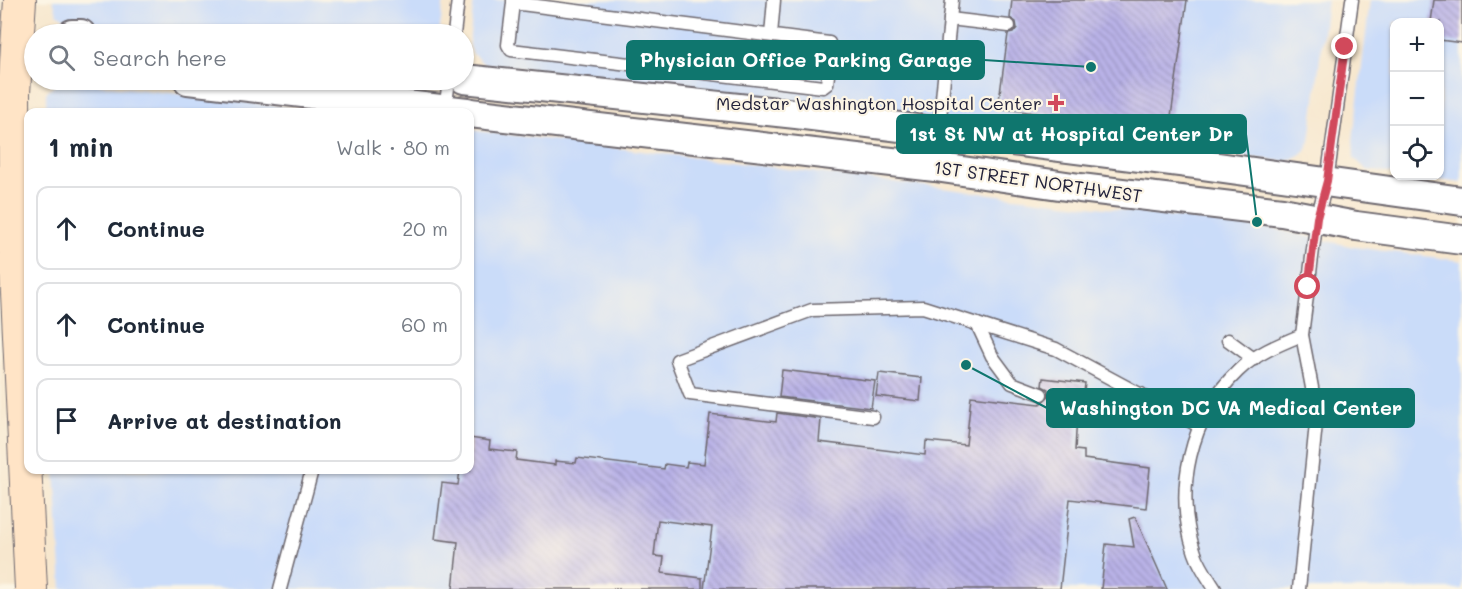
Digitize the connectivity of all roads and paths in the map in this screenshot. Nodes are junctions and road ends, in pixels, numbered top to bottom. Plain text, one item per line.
1 (20, 0) edge
2 (458, 0) edge
3 (774, 0) edge
4 (952, 0) edge
5 (1352, 0) edge
6 (513, 1) edge
7 (950, 19) junction
8 (455, 24) edge
9 (1009, 26) dead end
10 (771, 35) junction
11 (22, 45) edge
12 (474, 80) edge
13 (272, 90) edge
14 (452, 90) edge
15 (423, 108) edge
16 (456, 108) edge
17 (474, 114) edge
18 (938, 132) junction
19 (935, 167) junction
20 (1327, 181) junction
21 (1462, 201) edge
22 (1317, 218) junction
23 (1462, 240) edge
24 (977, 324) junction
25 (1302, 335) junction
26 (1228, 340) dead end
27 (1254, 360) junction
28 (1041, 394) dead end
29 (1141, 394) junction
30 (1083, 400) dead end
31 (873, 417) dead end
32 (1199, 426) junction
33 (24, 441) edge
34 (26, 474) edge
35 (311, 474) edge
36 (31, 589) edge
37 (280, 589) edge
38 (1215, 589) edge
39 (1299, 589) edge

1 - 11 main road
2 - 8 lane
3 - 10 lane
4 - 7 lane
5 - 20 lane
6 - 10 lane
6 - 10 lane
7 - 9 lane
7 - 18 lane
11 - 33 main road
12 - 18 street, 1ST STREET NORTHWEST
13 - 15 street, 1ST STREET NORTHWEST
14 - 16 lane
17 - 19 street, 1ST STREET NORTHWEST
18 - 19 lane
18 - 20 street, 1ST STREET NORTHWEST
19 - 22 street, 1ST STREET NORTHWEST
20 - 21 street, 1ST STREET NORTHWEST
20 - 22 lane
22 - 23 street, 1ST STREET NORTHWEST
22 - 25 lane
24 - 28 lane
24 - 29 lane
24 - 31 lane
25 - 27 lane
25 - 39 lane
26 - 27 lane
27 - 32 lane
29 - 30 lane
29 - 32 lane
32 - 38 lane
34 - 36 main road
35 - 37 lane

